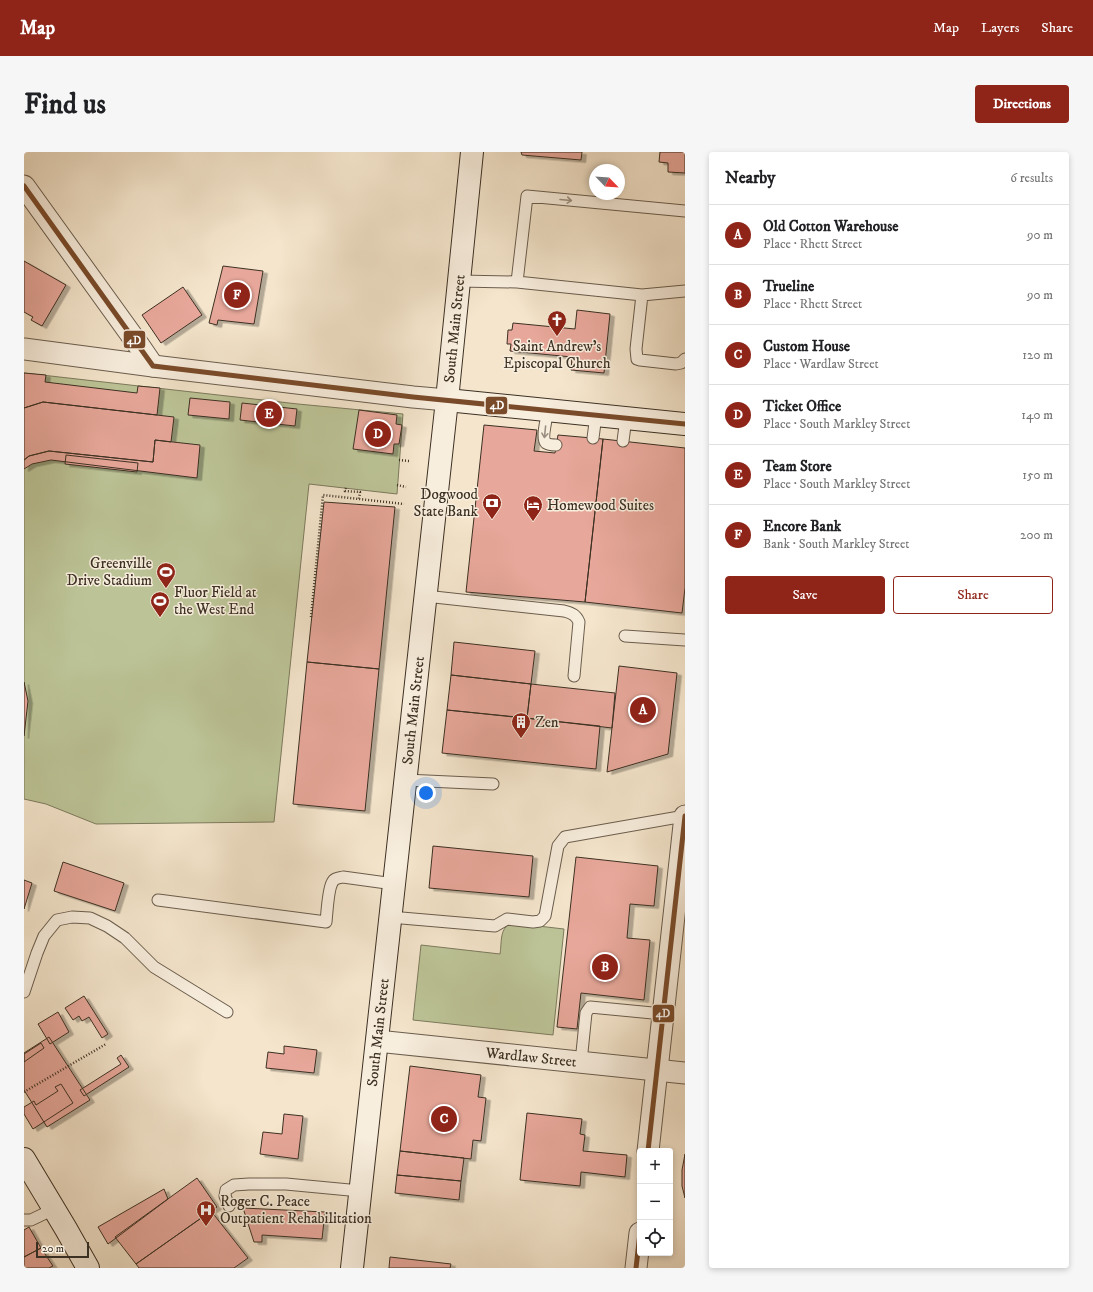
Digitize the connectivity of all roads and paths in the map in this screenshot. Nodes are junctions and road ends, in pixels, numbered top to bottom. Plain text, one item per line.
1 (472, 152) edge
2 (24, 186) edge
3 (685, 211) edge
4 (459, 281) junction
5 (516, 282) junction
6 (685, 291) edge
7 (642, 295) junction
8 (24, 348) edge
9 (685, 359) edge
10 (153, 366) junction
11 (447, 400) junction
12 (548, 410) junction
13 (596, 415) junction
14 (626, 418) junction
15 (685, 424) edge
16 (593, 438) dead end
17 (623, 441) dead end
18 (556, 445) dead end
19 (399, 460) dead end
20 (409, 461) dead end
21 (397, 485) dead end
22 (406, 486) dead end
23 (346, 488) dead end
24 (359, 499) junction
25 (404, 504) dead end
26 (425, 596) junction
27 (311, 617) dead end
28 (625, 636) dead end
29 (685, 640) edge
30 (574, 676) dead end
31 (405, 780) junction
32 (493, 784) dead end
33 (685, 816) edge
34 (682, 873) edge
35 (394, 884) junction
36 (158, 900) dead end
37 (390, 917) junction
38 (29, 964) edge
39 (24, 992) edge
40 (226, 1012) dead end
41 (663, 1014) junction
42 (377, 1041) junction
43 (106, 1044) dead end
44 (581, 1062) junction
45 (657, 1070) junction
46 (685, 1073) edge
47 (24, 1092) edge
48 (648, 1148) edge
49 (24, 1158) edge
50 (360, 1191) junction
51 (229, 1206) dead end
52 (54, 1209) junction
53 (24, 1220) edge
54 (637, 1256) edge
55 (88, 1268) edge
56 (352, 1268) edge
57 (636, 1268) edge

1 - 4 main road, South Main Street
2 - 10 street
5 -> 3 lane
4 - 5 lane
4 - 11 main road, South Main Street
5 - 7 lane
6 - 7 lane
7 - 9 lane
8 - 10 street
10 - 11 street
11 - 12 main road
11 - 26 main road, South Main Street
12 - 13 main road
12 -> 18 lane
13 - 14 main road
13 - 16 lane
14 - 15 main road
14 - 17 lane
19 - 20 path
21 - 22 path
23 - 24 path
24 - 25 path
24 - 27 path
26 - 30 lane
26 - 31 main road, South Main Street
28 - 29 lane
31 - 32 lane
31 - 35 main road, South Main Street
33 - 34 street
33 - 37 lane
34 - 41 street
35 - 36 lane
35 - 37 main road, South Main Street
37 - 42 main road, South Main Street
38 - 39 lane
38 - 40 lane
41 - 44 lane
41 - 45 street
42 - 44 street, Wardlaw Street
42 - 50 main road, South Main Street
43 - 47 path
44 - 45 street, Wardlaw Street
45 - 46 street, Wardlaw Street
45 - 48 street
49 - 52 main road
50 - 51 lane
50 - 56 main road, South Main Street
52 - 53 lane
52 - 55 main road
54 - 57 street

